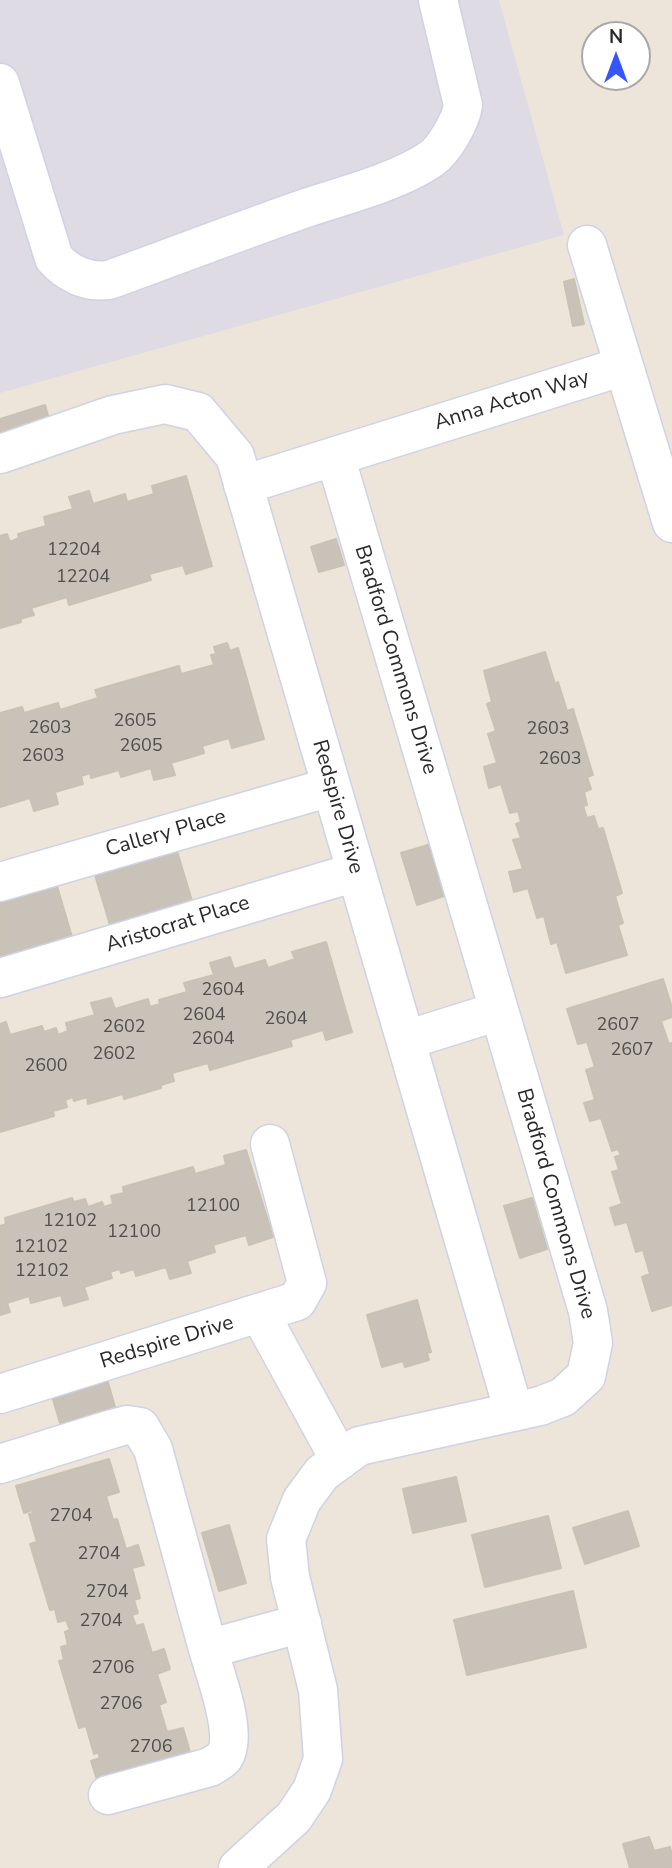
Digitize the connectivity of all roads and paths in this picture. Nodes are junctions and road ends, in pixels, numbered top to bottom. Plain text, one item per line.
1 (438, 0) edge
2 (0, 83) edge
3 (587, 245) dead end
4 (624, 366) junction
5 (0, 454) edge
6 (335, 456) junction
7 (243, 485) junction
8 (672, 523) edge
9 (331, 787) junction
10 (356, 872) junction
11 (0, 882) edge
12 (0, 978) edge
13 (499, 1011) junction
14 (405, 1040) junction
15 (270, 1144) dead end
16 (260, 1314) junction
17 (0, 1394) edge
18 (514, 1412) junction
19 (340, 1460) junction
20 (0, 1464) edge
21 (302, 1623) junction
22 (208, 1649) junction
23 (108, 1796) dead end
24 (238, 1868) edge

1 - 2 street
3 - 4 street
4 - 6 street, Anna Acton Way
4 - 8 street
5 - 7 street, Redspire Drive
6 - 7 street, Anna Acton Way
6 - 13 street, Bradford Commons Drive
7 - 9 street, Redspire Drive
9 - 10 street, Redspire Drive
9 - 11 street, Callery Place
10 - 12 street, Aristocrat Place
10 - 14 street, Redspire Drive
13 - 14 street
13 - 18 street, Bradford Commons Drive
14 - 18 street, Redspire Drive
15 - 16 street, Redspire Drive
16 - 17 street, Redspire Drive
16 - 19 street
18 - 19 street, Bradford Commons Drive
19 - 21 street, Bradford Commons Drive
20 - 22 street
21 - 22 street
21 - 24 street, Bradford Commons Drive
22 - 23 street

